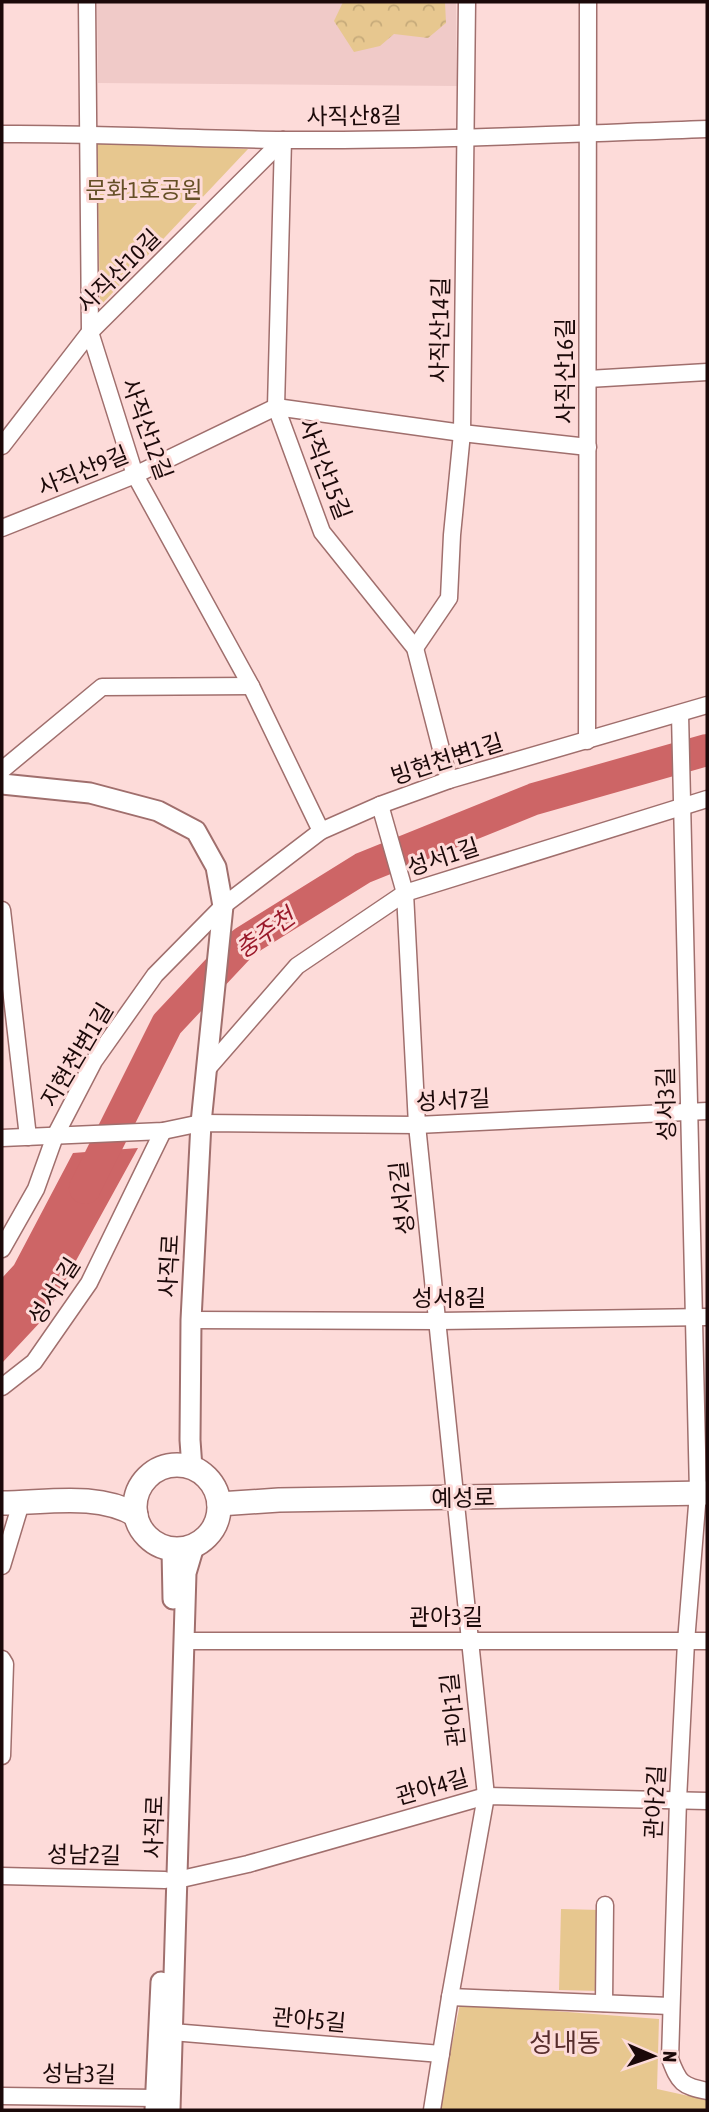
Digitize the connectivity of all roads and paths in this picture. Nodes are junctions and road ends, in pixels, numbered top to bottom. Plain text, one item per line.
1 (87, 2) edge
2 (467, 2) edge
3 (588, 2) edge
4 (707, 129) edge
5 (88, 133) junction
6 (2, 134) edge
7 (588, 134) junction
8 (465, 138) junction
9 (283, 140) junction
10 (90, 332) junction
11 (707, 372) edge
12 (588, 379) junction
13 (276, 408) junction
14 (462, 433) junction
15 (2, 446) edge
16 (588, 447) junction
17 (135, 475) junction
18 (2, 528) edge
19 (415, 648) junction
20 (251, 686) junction
21 (707, 705) edge
22 (680, 714) junction
23 (587, 741) junction
24 (2, 770) edge
25 (449, 780) junction
26 (2, 784) edge
27 (707, 799) edge
28 (380, 805) junction
29 (681, 806) junction
30 (321, 831) junction
31 (405, 893) junction
32 (223, 906) junction
33 (2, 910) edge
34 (209, 1067) junction
35 (689, 1111) junction
36 (707, 1111) edge
37 (201, 1123) junction
38 (417, 1125) junction
39 (163, 1131) junction
40 (55, 1136) junction
41 (28, 1137) junction
42 (2, 1138) edge
43 (2, 1249) edge
44 (700, 1317) edge
45 (191, 1320) junction
46 (438, 1321) junction
47 (2, 1387) edge
48 (192, 1468) junction
49 (142, 1485) junction
50 (703, 1493) edge
51 (454, 1498) junction
52 (69, 1501) junction
53 (11, 1503) edge
54 (219, 1504) junction
55 (136, 1515) junction
56 (183, 1548) junction
57 (2, 1566) edge
58 (468, 1640) junction
59 (184, 1641) junction
60 (707, 1641) edge
61 (686, 1642) junction
62 (2, 1659) edge
63 (2, 1756) edge
64 (486, 1796) junction
65 (678, 1800) junction
66 (707, 1801) edge
67 (2, 1876) edge
68 (171, 1880) junction
69 (605, 1905) dead end
70 (450, 1997) junction
71 (604, 2003) junction
72 (670, 2006) junction
73 (172, 2032) junction
74 (442, 2054) junction
75 (707, 2091) edge
76 (2, 2096) edge
77 (160, 2106) edge
78 (432, 2110) edge

1 - 5 street, 사직산12길
2 - 8 street, 사직산14길
3 - 7 street, 사직산16길
4 - 7 street, 사직산8길
5 - 6 street, 사직산8길
5 - 9 street, 사직산8길
5 - 10 street, 사직산12길
7 - 8 street, 사직산8길
7 - 12 street, 사직산16길
8 - 9 street, 사직산8길
8 - 14 street, 사직산14길
9 - 10 street, 사직산10길
9 - 13 street, 사직산15길
10 - 15 street, 사직산10길
10 - 17 street, 사직산12길
11 - 12 street
12 - 16 street, 사직산16길
13 - 14 street
13 - 17 street, 사직산9길
13 - 19 street, 사직산15길
14 - 16 street
14 - 19 street, 사직산14길
16 - 23 street, 사직산16길
17 - 18 street, 사직산9길
17 - 20 street, 사직산12길
19 - 25 street, 사직산15길
20 - 24 street
20 - 30 street, 사직산12길
21 - 22 street, 빙현천변1길
22 - 23 street, 빙현천변1길
22 - 29 street, 성서3길
23 - 25 street, 빙현천변1길
25 - 28 street, 빙현천변1길
26 - 32 street
27 - 29 street, 성서1길
28 - 30 street, 빙현천변1길
28 - 31 street, 성서2길
29 - 31 street, 성서1길
29 - 35 street, 성서3길
30 - 32 street, 빙현천변1길
31 - 34 street, 성서1길
31 - 38 street, 성서2길
32 - 34 street, 사직로
32 - 40 street, 지현천변1길
33 - 41 street
34 - 37 street, 사직로
35 - 36 street, 성서7길
35 - 38 street, 성서7길
35 - 44 street, 성서3길
37 - 38 street, 성서7길
37 - 39 street, 성서7길
37 - 45 street, 사직로
38 - 46 street, 성서2길
39 - 40 street, 성서7길
39 - 47 street, 성서1길
40 - 41 street, 성서7길
40 - 43 street, 지현천변1길
41 - 42 street, 성서7길
44 - 46 street, 성서8길
44 - 50 street, 성서3길
45 - 46 street, 성서8길
45 - 48 street, 사직로
46 - 51 street, 성서2길
48 - 49 main road
48 - 54 main road
49 - 52 main road
49 - 55 main road
50 - 51 main road, 예성로
50 - 61 street, 관아2길
51 - 54 main road, 예성로
51 - 58 street, 관아1길
52 - 53 main road
52 - 55 main road
53 - 57 street
54 - 56 main road
55 - 56 main road
56 - 59 street, 사직로
56 - 68 street, 사직로
58 - 59 street, 관아3길
58 - 61 street, 관아3길
58 - 64 street, 관아1길
59 - 68 street, 사직로
60 - 61 street, 관아3길
61 - 65 street, 관아2길
62 - 63 street
64 - 65 street, 관아4길
64 - 68 street, 관아4길
64 - 70 street, 관아1길
65 - 66 street, 관아4길
65 - 72 street, 관아2길
67 - 68 street, 성남2길
68 - 73 street, 사직로
68 - 77 street, 사직로
69 - 71 street
70 - 71 street
70 - 74 street, 관아1길
71 - 72 street
72 - 75 street, 관아2길
73 - 74 street, 관아5길
73 - 77 street, 사직로
74 - 78 street, 관아1길
76 - 77 street, 성남3길

